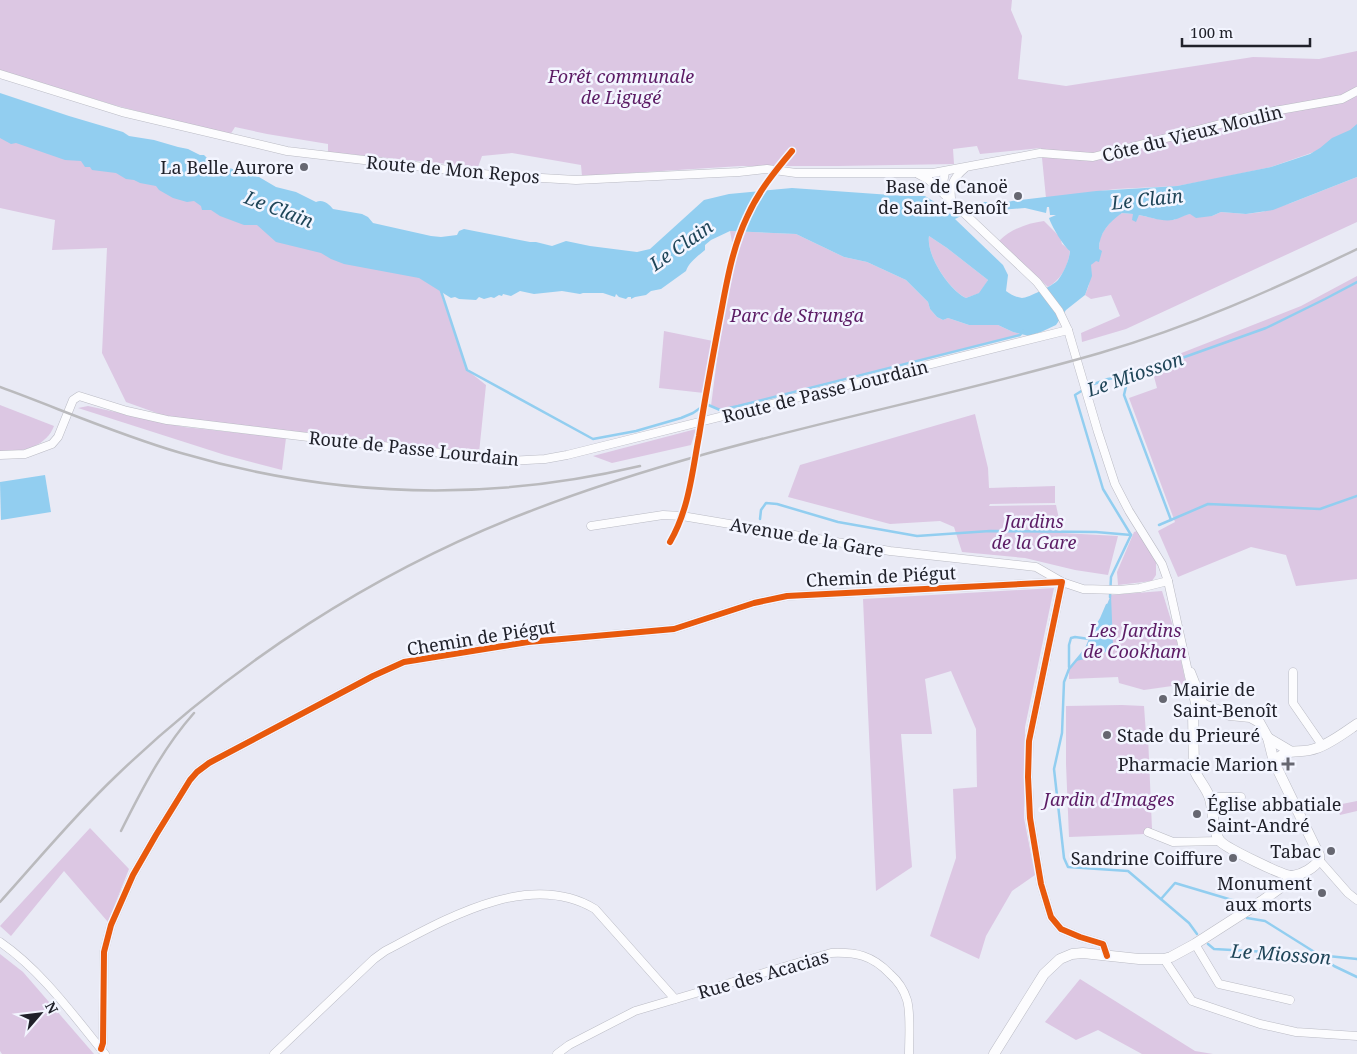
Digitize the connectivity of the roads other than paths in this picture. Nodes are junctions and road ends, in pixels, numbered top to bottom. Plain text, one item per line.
1 (0, 74) edge
2 (1357, 91) edge
3 (966, 168) junction
4 (945, 172) junction
5 (916, 174) junction
6 (952, 203) junction
7 (1068, 330) junction
8 (0, 455) edge
9 (591, 526) dead end
10 (1168, 581) junction
11 (1062, 582) junction
12 (1293, 672) dead end
13 (1200, 706) junction
14 (1357, 724) edge
15 (1268, 738) junction
16 (1322, 746) junction
17 (1290, 751) junction
18 (1274, 762) junction
19 (1210, 797) junction
20 (1241, 797) dead end
21 (1148, 832) dead end
22 (1220, 841) junction
23 (1319, 860) junction
24 (1291, 876) junction
25 (1357, 900) edge
26 (0, 942) edge
27 (1196, 944) junction
28 (1106, 956) junction
29 (1164, 959) junction
30 (675, 999) junction
31 (1290, 1000) dead end
32 (1357, 1036) edge
33 (103, 1052) edge
34 (274, 1054) edge
35 (557, 1054) edge
36 (909, 1054) edge
37 (994, 1054) edge

1 - 5 street, Route de Mon Repos
2 - 3 street, Côte du Vieux Moulin
3 - 4 street, Côte du Vieux Moulin
3 - 6 street
4 - 5 street, Route de Mon Repos
4 - 6 street
5 - 6 street
6 - 7 street
7 - 8 street, Route de Passe Lourdain
7 - 10 street
9 - 11 street, Avenue de la Gare
10 - 11 street, Avenue de la Gare
10 - 13 street
11 - 28 street
11 - 33 street, Chemin de Piégut
12 - 16 street
13 - 15 street
13 - 19 street
14 - 16 street
15 - 17 street
15 - 18 street
16 - 17 street
17 - 18 street
18 - 23 street
19 - 20 street
19 - 22 street
21 - 22 street
22 - 24 street
23 - 24 street
23 - 25 street
24 - 27 street
26 - 33 street
27 - 29 street
27 - 31 street
28 - 29 street
28 - 37 street
29 - 32 street
30 - 34 street
30 - 35 street, Rue des Acacias
30 - 36 street, Rue des Acacias

